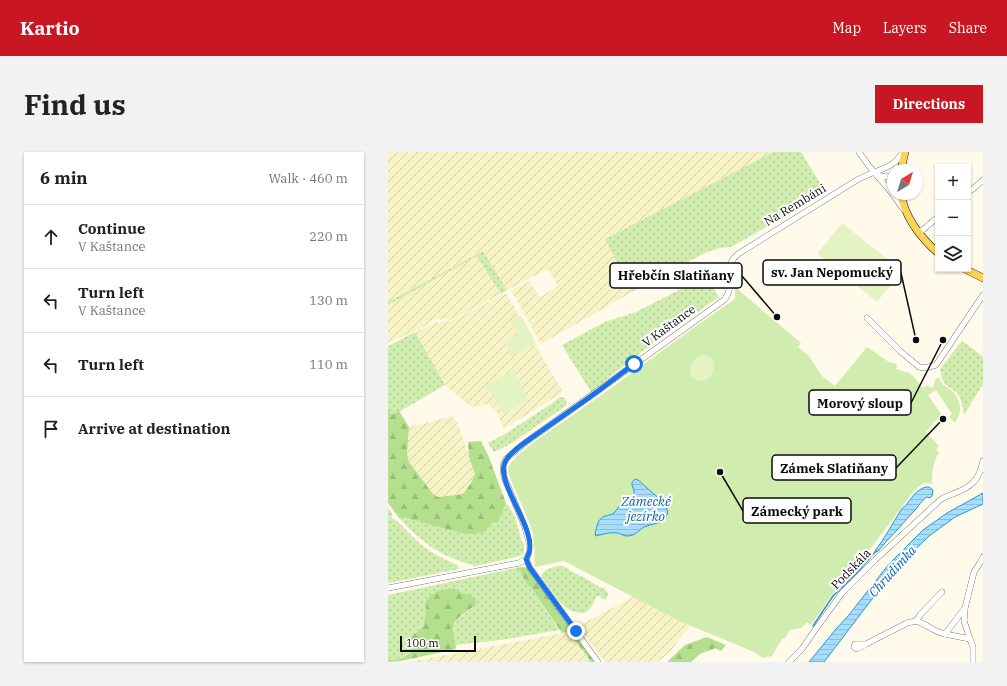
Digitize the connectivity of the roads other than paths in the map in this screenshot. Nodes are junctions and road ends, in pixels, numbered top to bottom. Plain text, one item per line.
1 (858, 152) edge
2 (904, 152) edge
3 (902, 164) edge
4 (886, 168) joint
5 (876, 174) junction
6 (887, 177) edge
7 (983, 180) edge
8 (971, 190) edge
9 (902, 200) edge
10 (935, 220) edge
11 (914, 226) junction
12 (919, 233) junction
13 (935, 249) edge
14 (731, 261) joint
15 (971, 272) edge
16 (983, 278) edge
17 (983, 295) edge
18 (867, 318) dead end
19 (983, 461) edge
20 (983, 556) edge
21 (526, 559) junction
22 (981, 566) edge
23 (388, 588) edge
24 (942, 592) dead end
25 (965, 608) junction
26 (916, 621) junction
27 (945, 634) junction
28 (971, 641) junction
29 (866, 644) dead end
30 (598, 662) edge
31 (788, 662) edge
32 (973, 662) edge

1 - 5 street
2 - 3 main road
2 - 4 street
4 - 5 street, Na Rembáni
5 - 6 street
5 - 11 street
5 - 14 street, Na Rembáni
7 - 8 street
9 - 11 main road
10 - 12 street
11 - 12 main road
12 - 13 main road
14 - 21 street, V Kaštance
15 - 16 main road
17 - 18 street
19 - 31 street, Podskála
20 - 22 street
21 - 23 street
21 - 30 street
22 - 25 street
24 - 26 street
25 - 27 street
25 - 28 street
26 - 27 street
26 - 29 street
27 - 28 street
28 - 32 street

